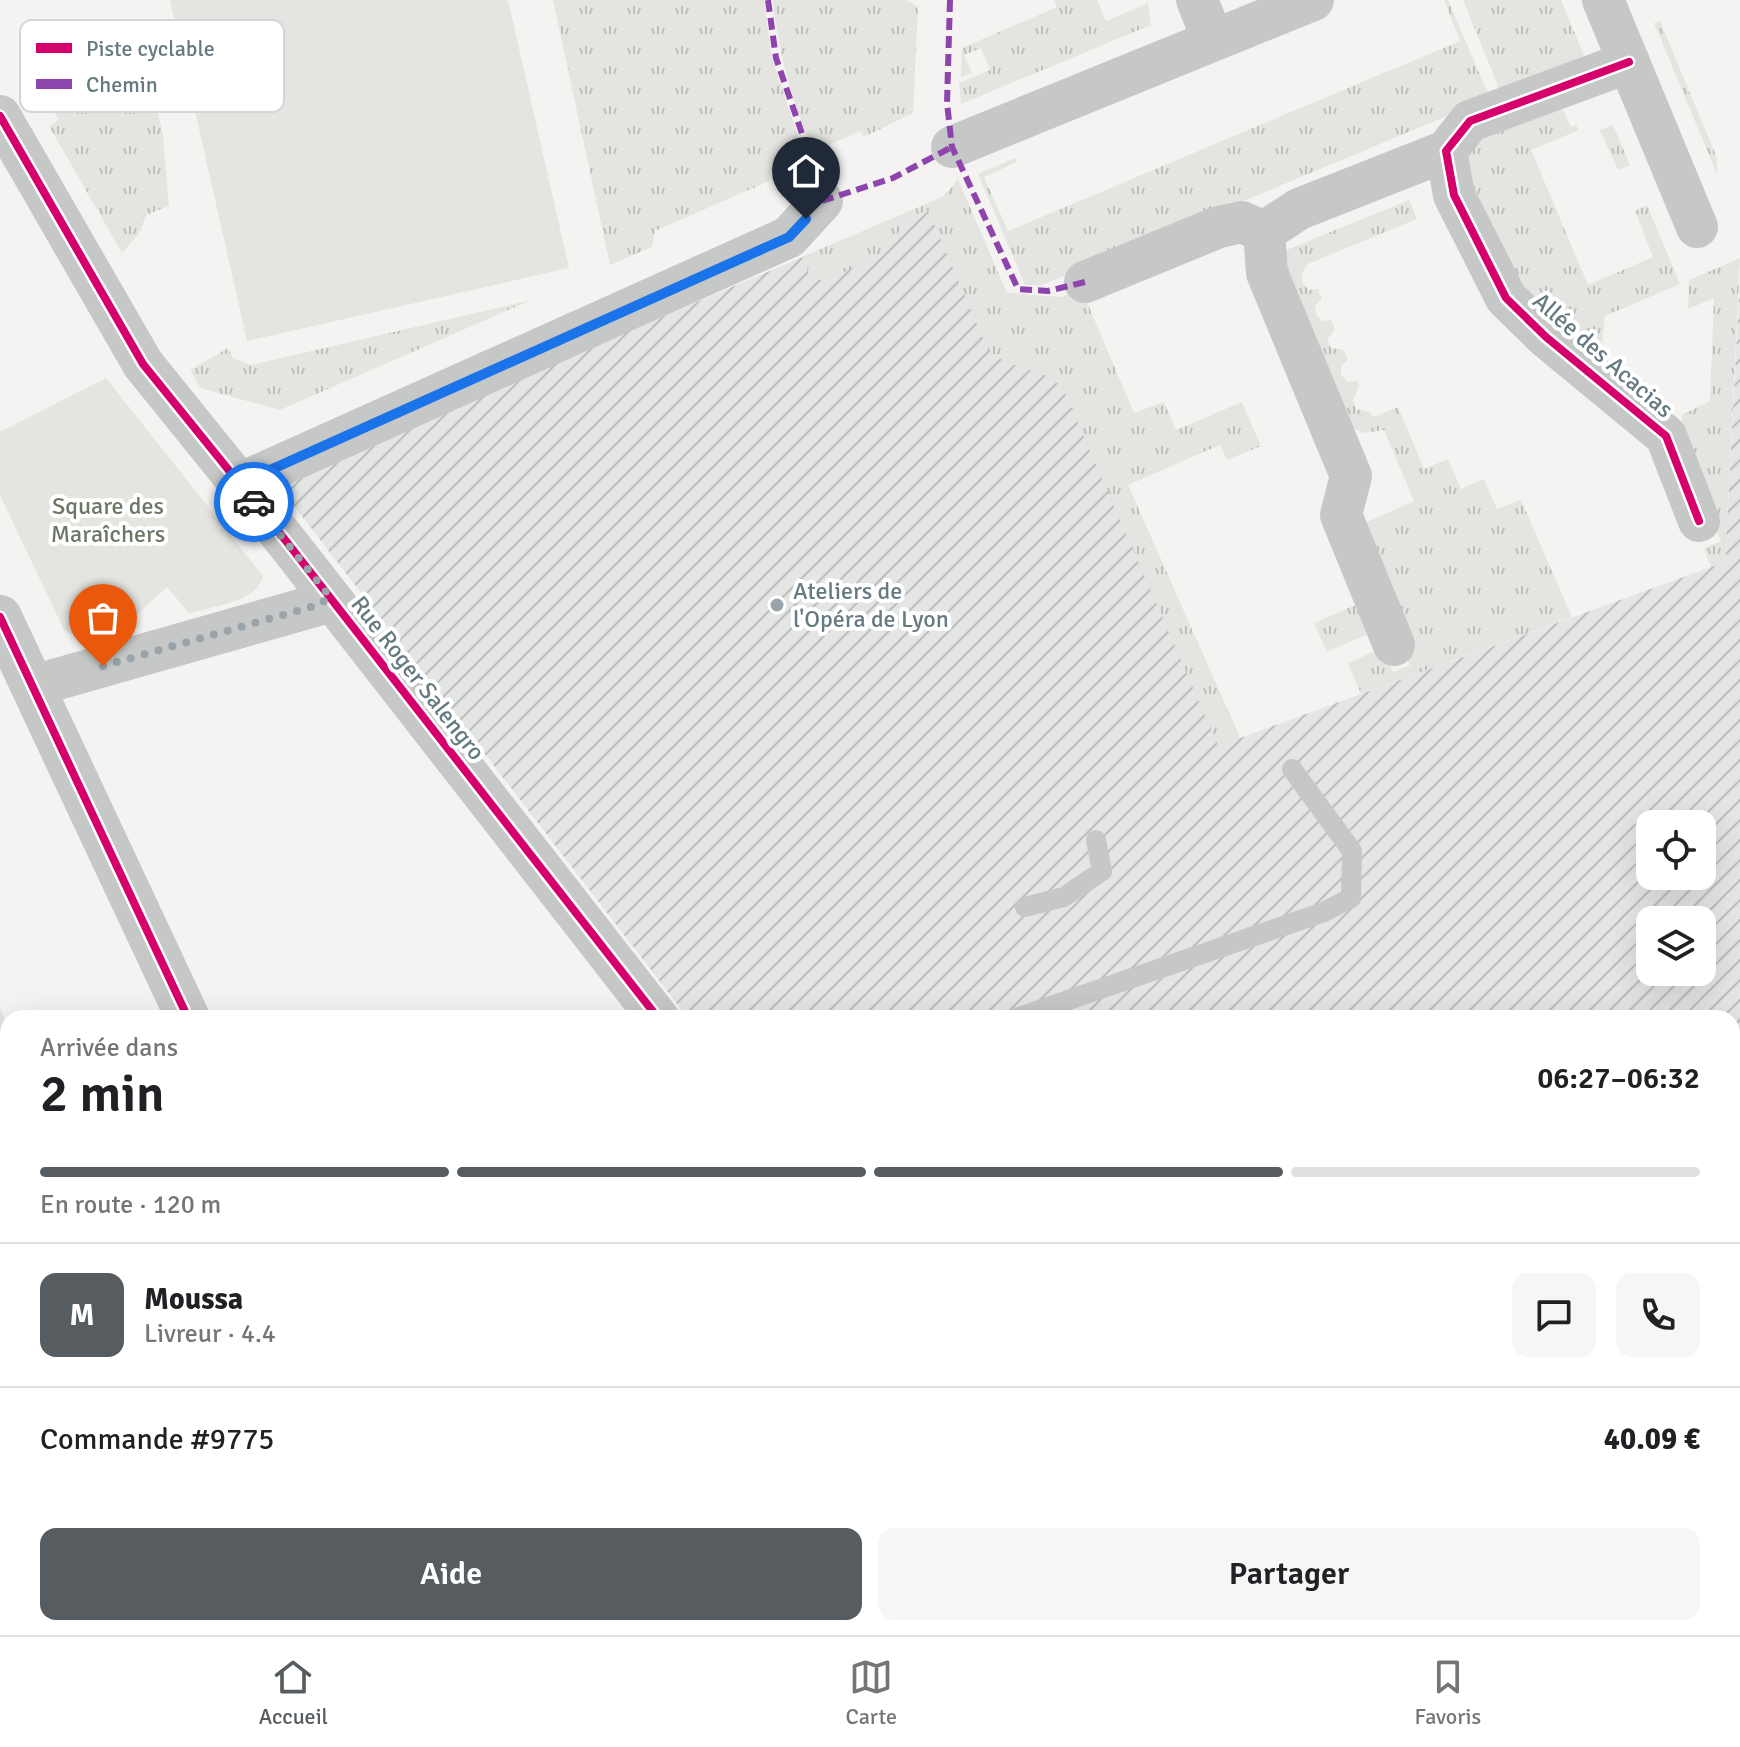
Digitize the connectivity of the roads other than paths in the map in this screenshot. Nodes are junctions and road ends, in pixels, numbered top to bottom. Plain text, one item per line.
1 (1197, 0) edge
2 (1313, 0) edge
3 (1603, 0) edge
4 (1213, 40) junction
5 (1629, 62) junction
6 (0, 116) edge
7 (952, 147) dead end
8 (1446, 151) junction
9 (822, 201) dead end
10 (1697, 227) dead end
11 (1264, 232) junction
12 (1085, 282) dead end
13 (239, 484) junction
14 (1699, 521) dead end
15 (330, 597) junction
16 (0, 617) edge
17 (1394, 645) dead end
18 (33, 686) junction
19 (1292, 769) dead end
20 (1096, 840) dead end
21 (1025, 907) dead end
22 (184, 1010) edge
23 (652, 1010) edge
24 (1039, 1010) edge

1 - 4 street
2 - 4 street
3 - 5 street
4 - 7 street
5 - 8 street
5 - 10 street
6 - 13 street, Rue Roger Salengro
8 - 11 street
8 - 14 street, Allée des Acacias
9 - 13 street
11 - 12 street
11 - 17 street
13 - 15 street, Rue Roger Salengro
15 - 18 street
15 - 23 street, Rue Roger Salengro
16 - 18 street
18 - 22 street
19 - 24 lane
20 - 21 lane

